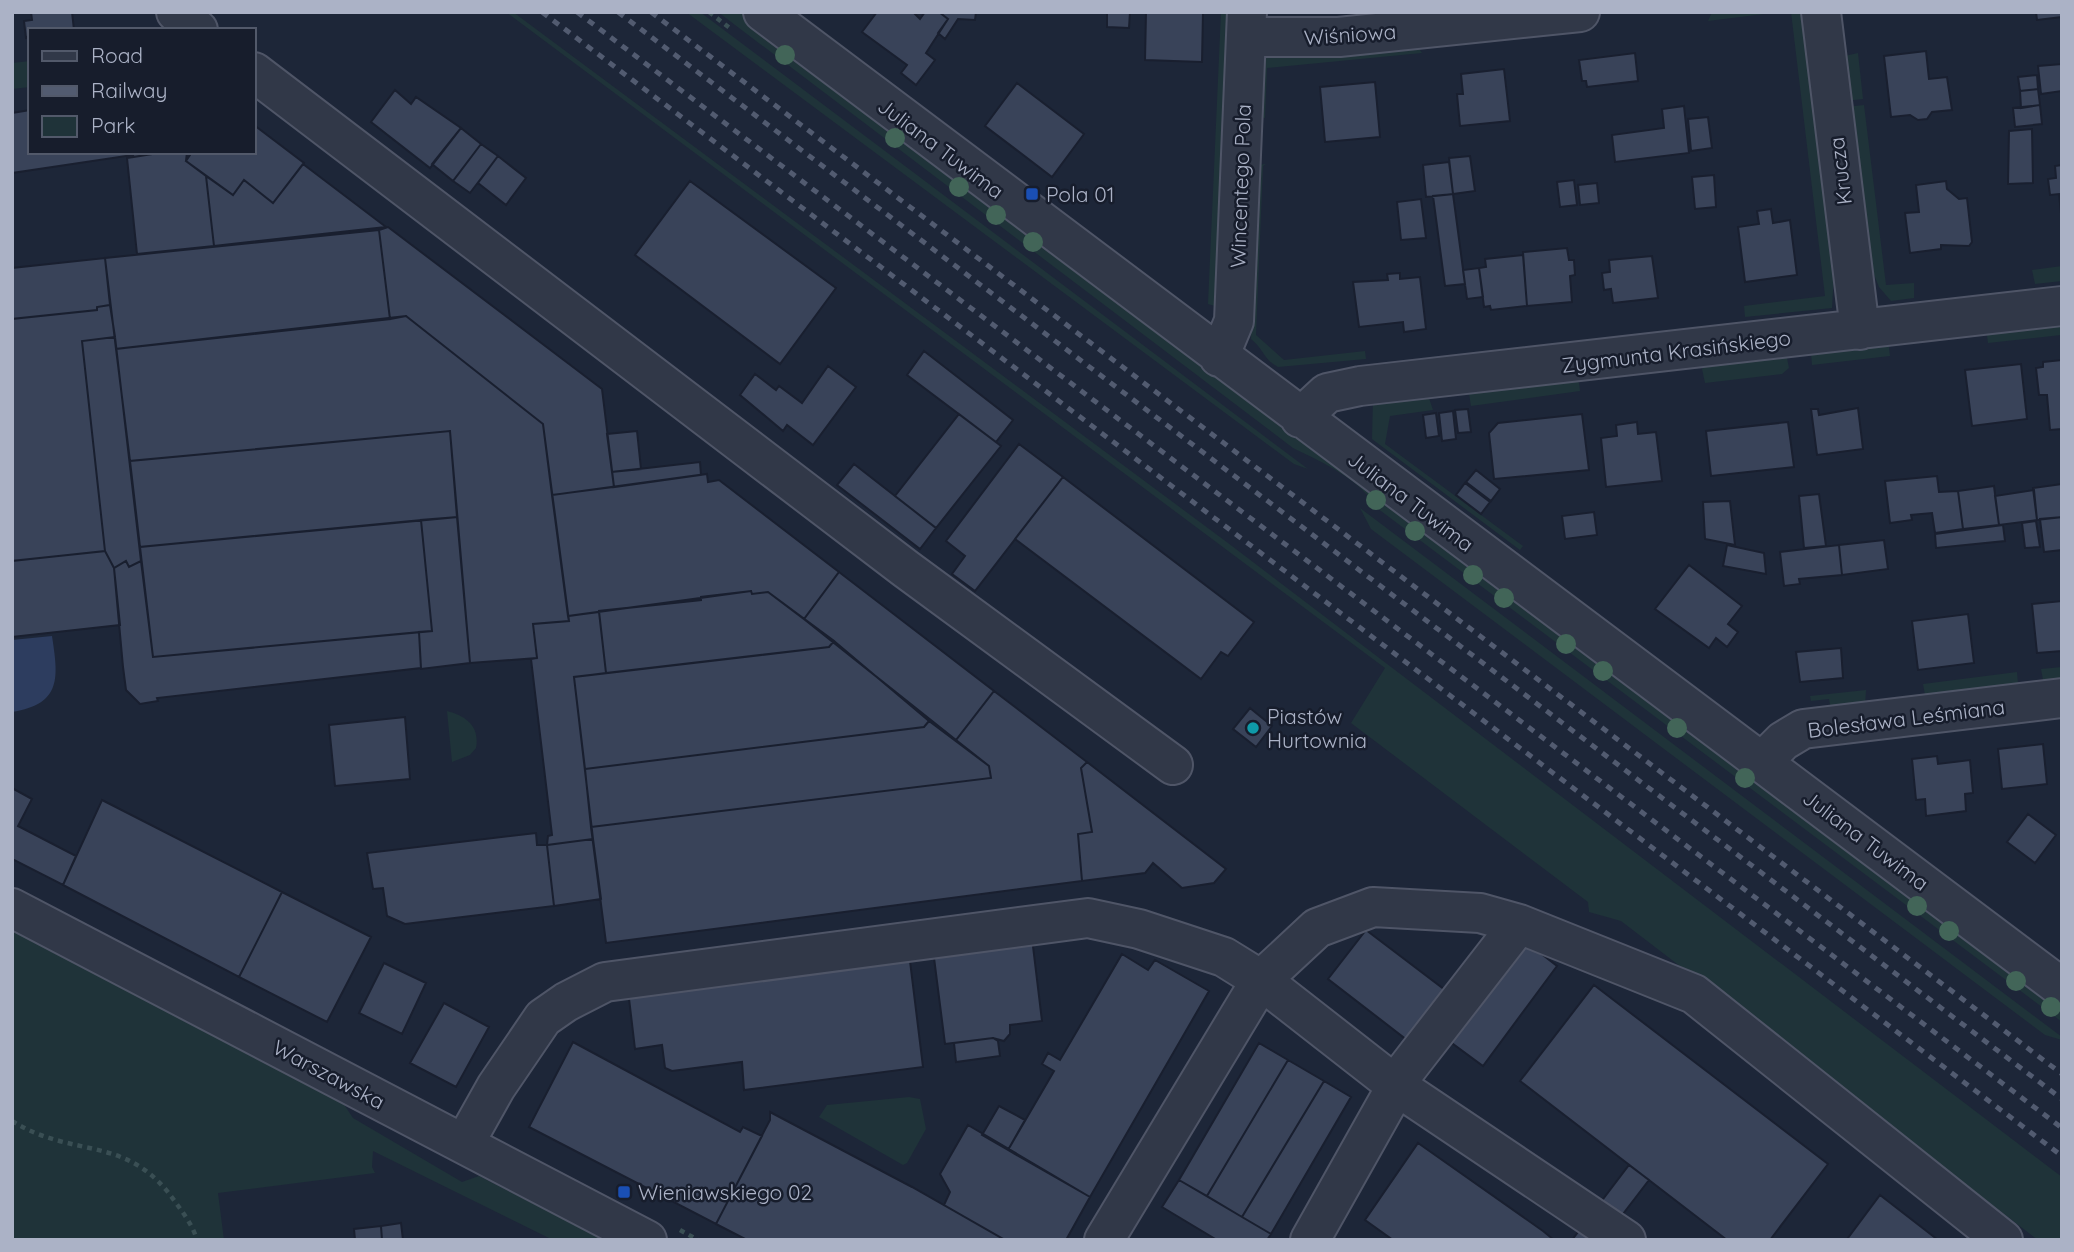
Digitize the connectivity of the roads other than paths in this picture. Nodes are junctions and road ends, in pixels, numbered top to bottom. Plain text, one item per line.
1 (176, 12) edge
2 (763, 12) edge
3 (1580, 12) edge
4 (1821, 12) edge
5 (1247, 25) edge
6 (196, 28) edge
7 (256, 74) edge
8 (2062, 306) edge
9 (1860, 330) junction
10 (1219, 357) junction
11 (1300, 418) junction
12 (2062, 698) edge
13 (1762, 762) junction
14 (1173, 765) dead end
15 (12, 908) edge
16 (1519, 924) junction
17 (1261, 980) junction
18 (2062, 988) edge
19 (1398, 1087) junction
20 (464, 1144) junction
21 (1114, 1236) edge
22 (647, 1240) edge
23 (1310, 1240) edge
24 (1626, 1240) edge
25 (2003, 1240) edge

1 - 6 street
2 - 10 street, Juliana Tuwima
3 - 5 street, Wiśniowa
4 - 9 street, Krucza
5 - 10 street, Wincentego Pola
7 - 14 street
8 - 9 street, Zygmunta Krasińskiego
9 - 11 street, Zygmunta Krasińskiego
10 - 11 street, Juliana Tuwima
11 - 13 street, Juliana Tuwima
12 - 13 street, Bolesława Leśmiana
13 - 18 street, Juliana Tuwima
15 - 20 street, Warszawska
16 - 17 street
16 - 19 street
16 - 25 street
17 - 19 street
17 - 20 street
17 - 21 street
19 - 23 street
19 - 24 street
20 - 22 street, Warszawska

